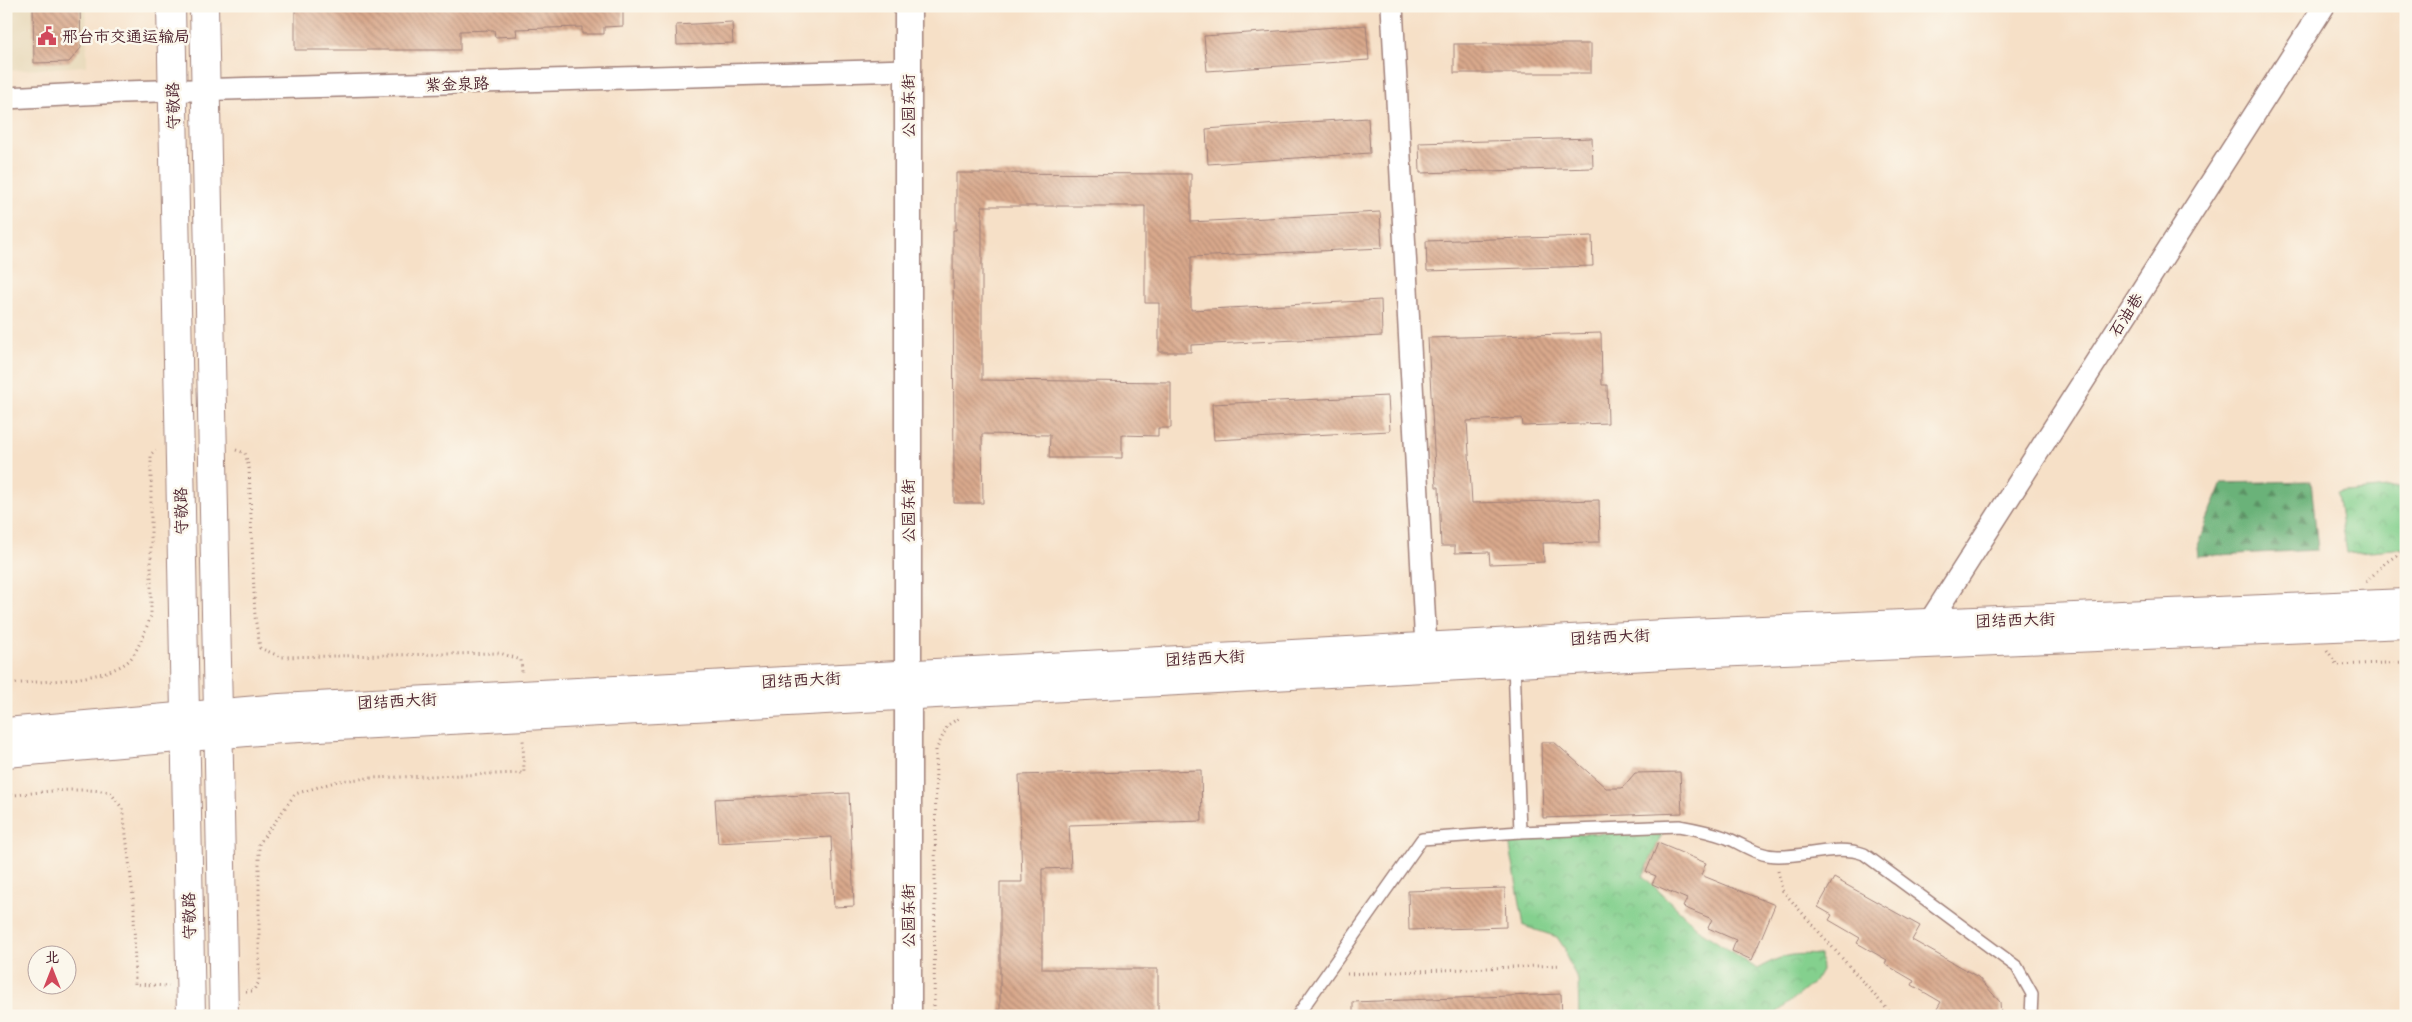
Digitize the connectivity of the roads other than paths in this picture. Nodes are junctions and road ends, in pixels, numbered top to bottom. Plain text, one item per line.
1 (171, 6) edge
2 (204, 6) edge
3 (908, 6) edge
4 (1392, 6) edge
5 (2324, 6) edge
6 (908, 70) junction
7 (173, 91) junction
8 (205, 91) junction
9 (6, 98) edge
10 (2406, 603) edge
11 (1928, 624) junction
12 (2406, 624) edge
13 (1426, 646) junction
14 (1514, 664) junction
15 (908, 685) junction
16 (218, 724) junction
17 (185, 726) junction
18 (6, 732) edge
19 (6, 753) edge
20 (1520, 832) junction
21 (224, 1004) edge
22 (191, 1016) edge
23 (908, 1016) edge
24 (1297, 1016) edge
25 (2031, 1016) edge

1 - 7 main road, 守敬路
2 - 8 main road, 守敬路
3 - 6 street, 公园东街
4 - 13 street
5 - 11 street, 石油巷
6 - 8 street, 紫金泉路
6 - 15 street, 公园东街
7 - 8 street, 紫金泉路
7 - 9 street, 紫金泉路
7 - 17 main road, 守敬路
8 - 16 main road, 守敬路
10 - 11 main road, 团结西大街
11 - 13 main road, 团结西大街
12 - 14 main road, 团结西大街
13 - 15 main road, 团结西大街
14 - 15 main road, 团结西大街
14 - 20 lane
15 - 16 main road, 团结西大街
15 - 23 street, 公园东街
16 - 17 main road, 团结西大街
16 - 21 main road, 守敬路
17 - 18 main road, 团结西大街
17 - 19 main road, 团结西大街
17 - 22 main road, 守敬路
20 - 24 lane
20 - 25 lane

